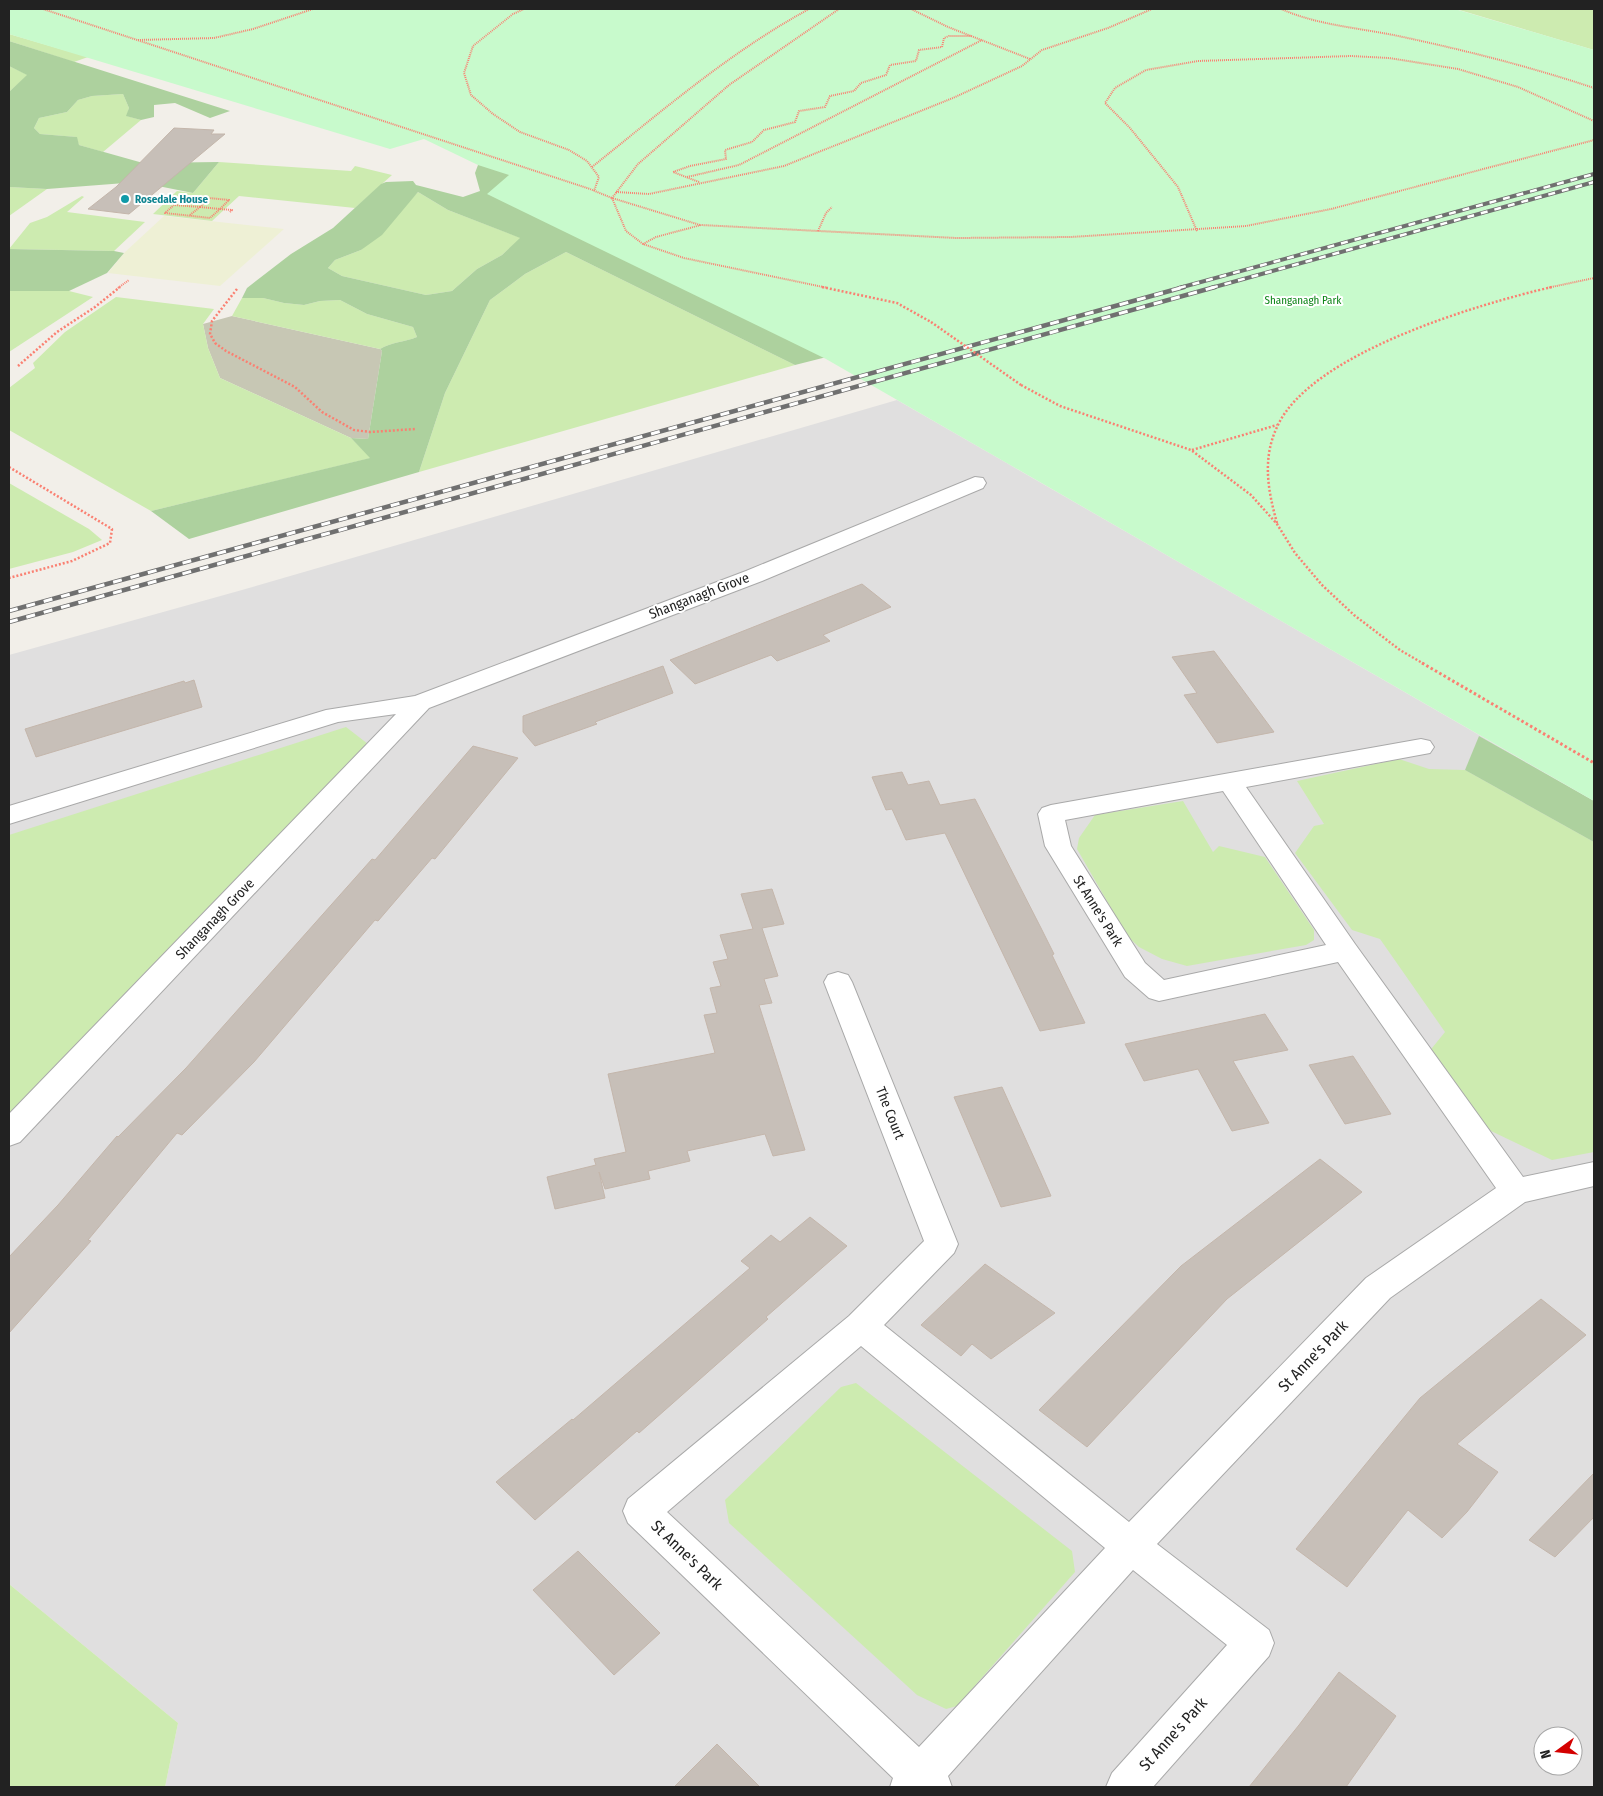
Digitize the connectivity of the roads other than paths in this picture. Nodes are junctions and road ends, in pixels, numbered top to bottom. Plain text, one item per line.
1 (975, 483) dead end
2 (420, 703) junction
3 (1421, 747) dead end
4 (1230, 782) junction
5 (9, 815) edge
6 (1345, 951) junction
7 (838, 982) dead end
8 (9, 1134) edge
9 (1594, 1174) edge
10 (1516, 1191) junction
11 (942, 1244) joint
12 (861, 1326) junction
13 (1131, 1546) junction
14 (920, 1784) edge
15 (1126, 1787) edge

1 - 2 street, Shanganagh Grove
2 - 5 street, Shanganagh Grove
2 - 8 street, Shanganagh Grove
3 - 4 street, St Anne's Park
4 - 6 street
4 - 6 street, St Anne's Park
6 - 10 street
7 - 11 street, The Court
9 - 10 street, St Anne's Park
10 - 13 street, St Anne's Park
11 - 12 street, St Anne's Park
12 - 13 street, St Anne's Park
12 - 14 street, St Anne's Park
13 - 14 street, St Anne's Park
13 - 15 street, St Anne's Park

